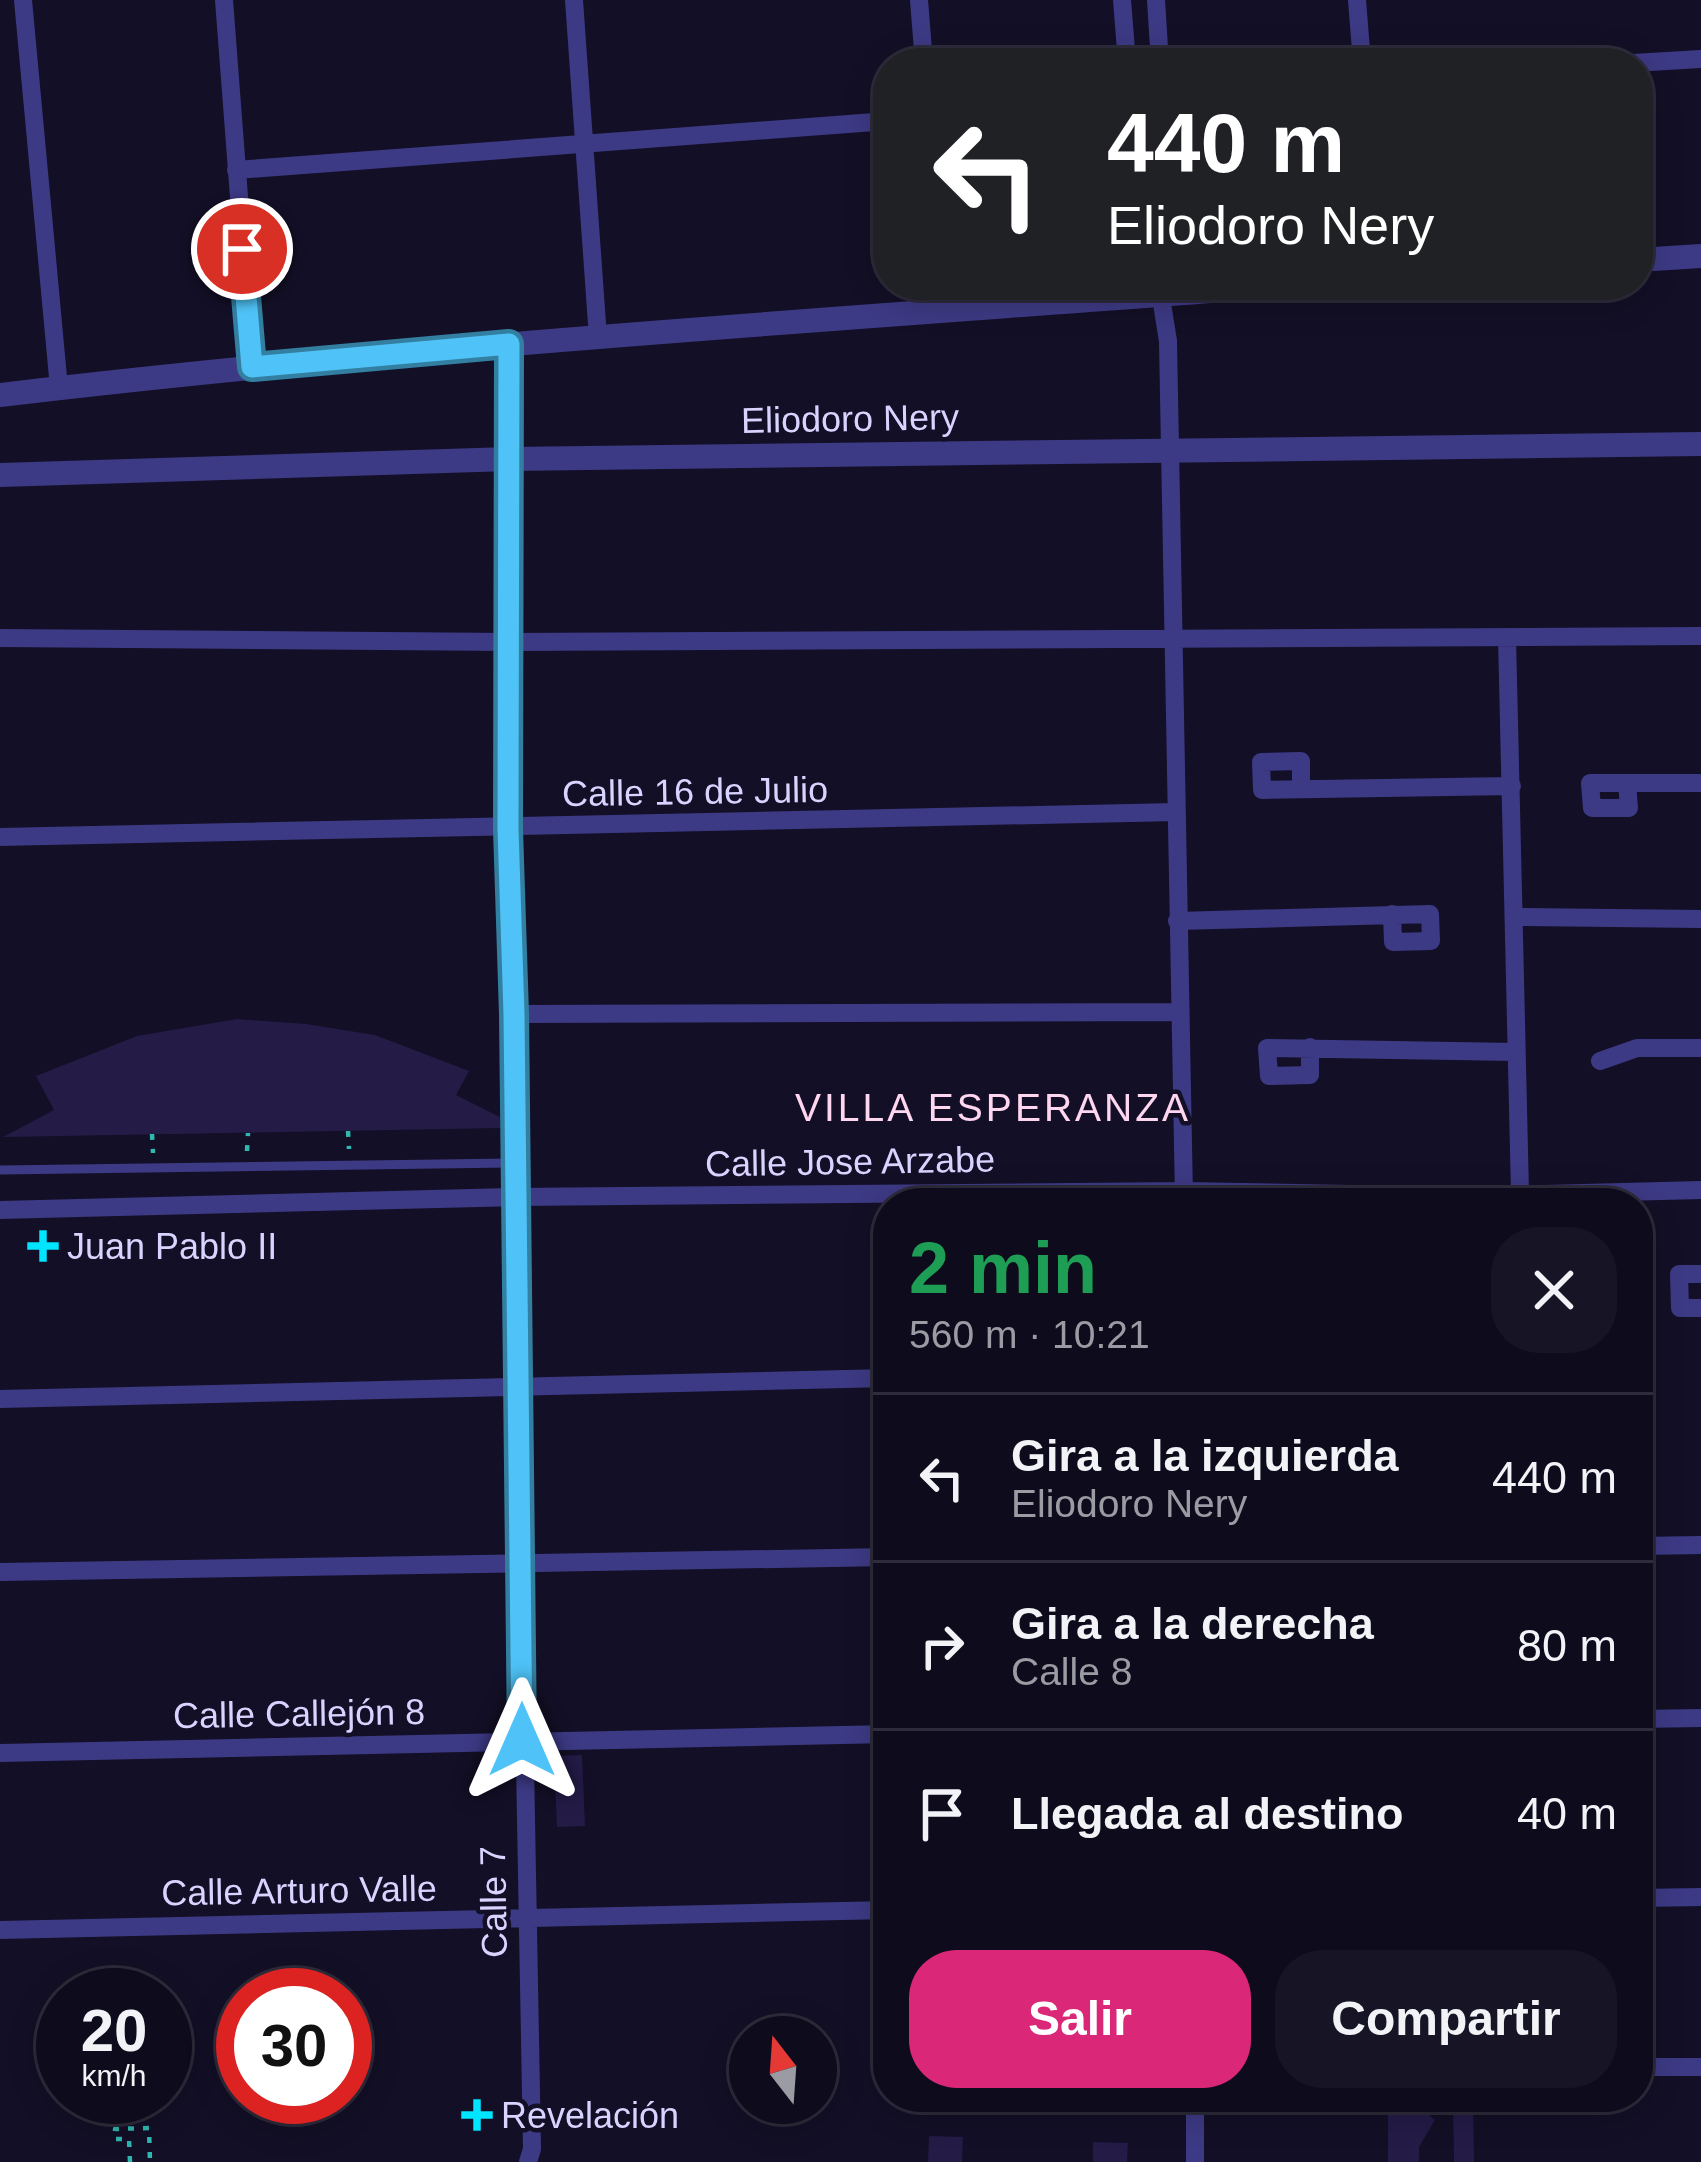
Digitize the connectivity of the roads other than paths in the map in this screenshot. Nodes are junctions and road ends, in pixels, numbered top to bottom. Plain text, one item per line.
1 (22, 0) edge
2 (224, 0) edge
3 (574, 0) edge
4 (919, 0) edge
5 (1122, 0) edge
6 (1156, 0) edge
7 (1357, 0) edge
8 (923, 48) edge
9 (1126, 48) edge
10 (1159, 48) edge
11 (1361, 48) edge
12 (1701, 58) edge
13 (1653, 62) edge
14 (873, 122) edge
15 (584, 144) junction
16 (236, 170) junction
17 (1701, 256) edge
18 (1653, 259) edge
19 (943, 300) edge
20 (1057, 300) edge
21 (1162, 300) edge
22 (944, 311) junction
23 (598, 338) junction
24 (509, 344) junction
25 (252, 367) junction
26 (58, 388) junction
27 (0, 395) edge
28 (1701, 444) edge
29 (1170, 450) junction
30 (508, 459) junction
31 (0, 475) edge
32 (1701, 635) edge
33 (1173, 636) junction
34 (1507, 637) junction
35 (0, 638) edge
36 (510, 642) junction
37 (1628, 782) dead end
38 (1701, 783) edge
39 (1512, 786) junction
40 (1301, 788) dead end
41 (1175, 812) junction
42 (508, 829) junction
43 (0, 837) edge
44 (1392, 914) dead end
45 (1516, 917) junction
46 (1701, 919) edge
47 (1177, 920) junction
48 (1180, 1012) junction
49 (514, 1014) junction
50 (1310, 1047) dead end
51 (1701, 1048) edge
52 (1516, 1052) junction
53 (1600, 1061) dead end
54 (515, 1163) junction
55 (0, 1170) edge
56 (1184, 1188) edge
57 (1520, 1188) edge
58 (1701, 1190) edge
59 (1653, 1193) edge
60 (515, 1197) junction
61 (873, 1197) edge
62 (0, 1210) edge
63 (1701, 1274) edge
64 (1701, 1308) edge
65 (873, 1378) edge
66 (520, 1386) junction
67 (0, 1400) edge
68 (1701, 1545) edge
69 (1653, 1546) edge
70 (873, 1557) edge
71 (522, 1562) junction
72 (0, 1572) edge
73 (1701, 1718) edge
74 (1653, 1719) edge
75 (873, 1734) edge
76 (522, 1740) junction
77 (0, 1753) edge
78 (1701, 1897) edge
79 (1653, 1898) edge
80 (873, 1910) edge
81 (526, 1917) junction
82 (0, 1930) edge
83 (1653, 2067) edge
84 (1701, 2067) edge
85 (1195, 2112) edge
86 (528, 2162) edge
87 (1195, 2162) edge

1 - 26 street
2 - 16 street
3 - 15 street
4 - 8 street
5 - 9 street
6 - 10 street
7 - 11 street
12 - 13 street
14 - 15 street
15 - 16 street
15 - 23 street
16 - 25 street
17 - 18 street
19 - 22 street
20 - 22 street
21 - 29 street
22 - 23 street
23 - 24 street
24 - 25 street
24 - 30 street, Calle 7
25 - 26 street
26 - 27 street
28 - 29 street, Eliodoro Nery
29 - 30 street, Eliodoro Nery
29 - 33 street
30 - 31 street, Eliodoro Nery
30 - 36 street, Calle 7
32 - 34 street
33 - 34 street
33 - 36 street
33 - 41 street
34 - 39 street
35 - 36 street
36 - 42 street, Calle 7
37 - 38 street
39 - 40 street
39 - 45 street
41 - 42 street, Calle 16 de Julio
41 - 47 street
42 - 43 street, Calle 16 de Julio
42 - 49 street, Calle 7
44 - 47 street
45 - 46 street
45 - 52 street
47 - 48 street
48 - 49 street
48 - 56 street
49 - 54 street, Calle 7
50 - 52 street
51 - 53 street
52 - 57 street
54 - 55 lane
54 - 60 street, Calle 7
58 - 59 street, Calle Jose Arzabe
60 - 61 street, Calle Jose Arzabe
60 - 62 street, Calle Jose Arzabe
60 - 66 street, Calle 7
63 - 64 street
65 - 66 street
66 - 67 street
66 - 71 street, Calle 7
68 - 69 street
70 - 71 street
71 - 72 street
71 - 76 street, Calle 7
73 - 74 street
75 - 76 street, Calle Callejón 8
76 - 77 street, Calle Callejón 8
76 - 81 street, Calle 7
78 - 79 street
80 - 81 street, Calle Arturo Valle
81 - 82 street, Calle Arturo Valle
81 - 86 street, Calle 7
83 - 84 street
85 - 87 street

